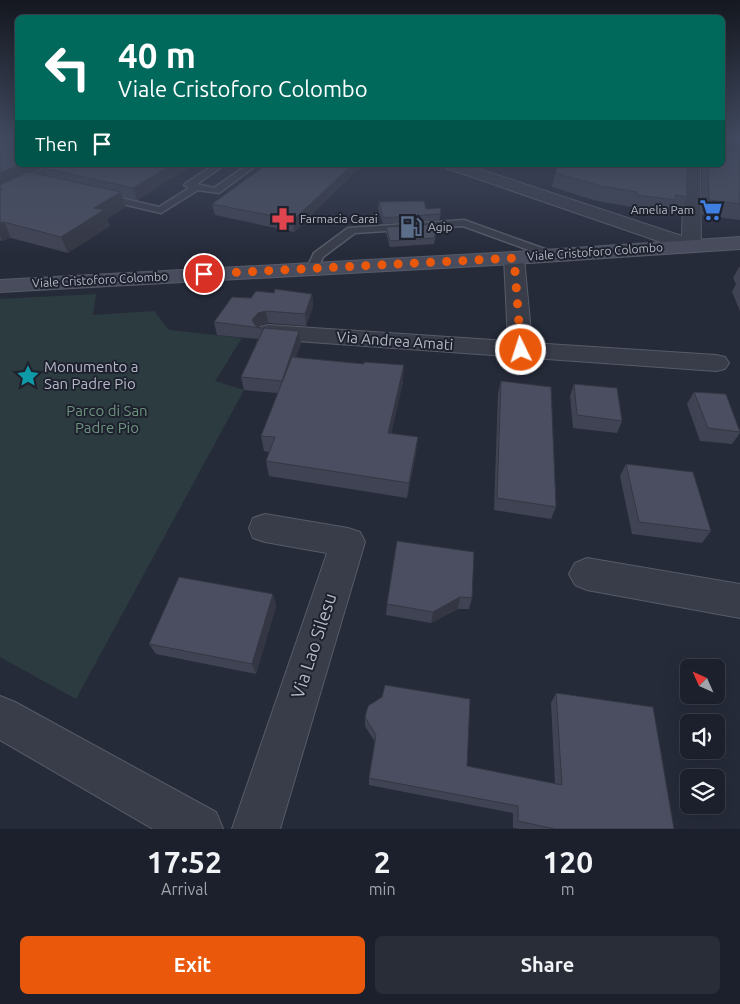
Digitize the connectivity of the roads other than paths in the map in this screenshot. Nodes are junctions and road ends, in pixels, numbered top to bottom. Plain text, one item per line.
1 (45, 177) edge
2 (202, 177) edge
3 (236, 177) edge
4 (486, 177) edge
5 (692, 177) edge
6 (196, 187) junction
7 (0, 196) edge
8 (98, 196) edge
9 (740, 242) edge
10 (691, 246) junction
11 (552, 255) junction
12 (514, 258) junction
13 (314, 268) junction
14 (0, 286) edge
15 (268, 332) edge
16 (521, 350) junction
17 (716, 363) dead end
18 (265, 528) dead end
19 (587, 574) dead end
20 (740, 601) edge
21 (0, 717) edge
22 (199, 829) edge
23 (256, 829) edge

1 - 7 street
2 - 6 lane
3 - 6 lane
4 - 10 street
5 - 10 street
6 - 8 lane
9 - 10 main road, Viale Cristoforo Colombo
10 - 11 main road, Viale Cristoforo Colombo
11 - 12 main road, Viale Cristoforo Colombo
11 - 13 lane
12 - 13 main road, Viale Cristoforo Colombo
12 - 16 street
13 - 14 main road, Viale Cristoforo Colombo
15 - 16 street, Via Andrea Amati
16 - 17 street, Via Andrea Amati
18 - 23 street, Via Lao Silesu
19 - 20 street
21 - 22 street

